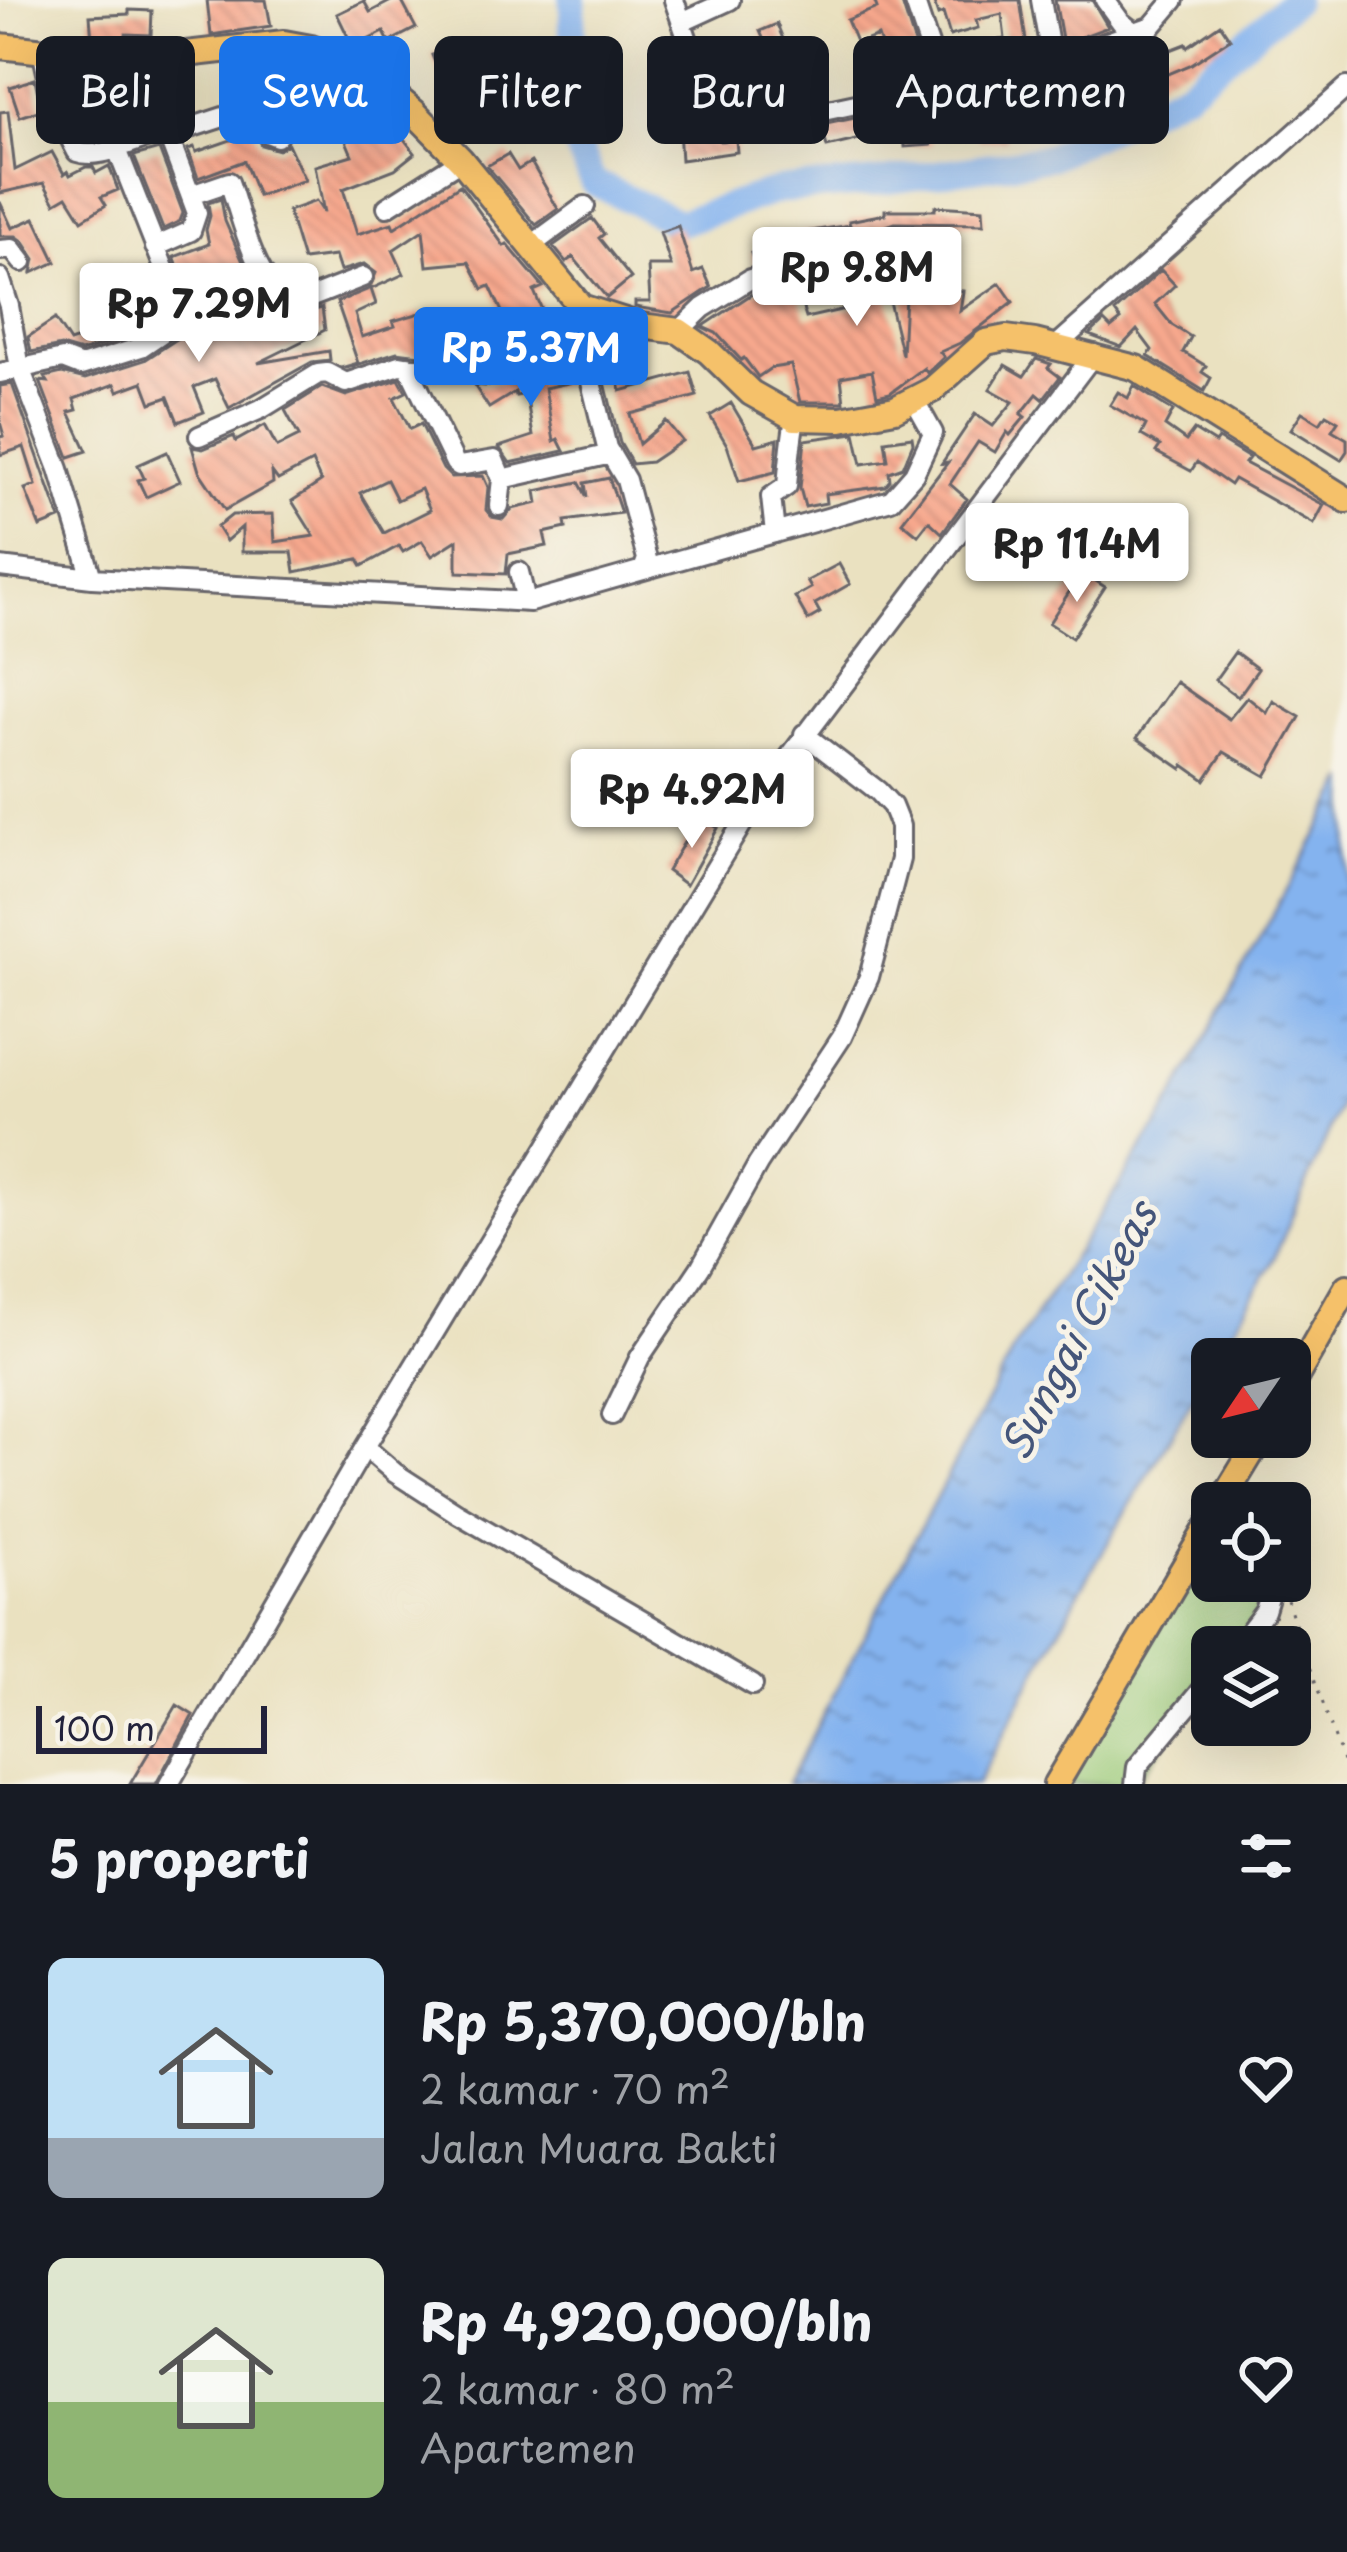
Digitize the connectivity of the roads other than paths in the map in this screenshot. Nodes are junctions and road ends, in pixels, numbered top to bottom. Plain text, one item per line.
1 (674, 0) edge
2 (730, 0) edge
3 (914, 0) edge
4 (1041, 0) edge
5 (1105, 0) edge
6 (1174, 0) edge
7 (682, 22) junction
8 (1135, 33) junction
9 (926, 36) edge
10 (1047, 36) edge
11 (1126, 36) edge
12 (0, 46) edge
13 (36, 49) edge
14 (1347, 87) edge
15 (853, 104) edge
16 (410, 109) edge
17 (72, 144) edge
18 (117, 144) edge
19 (128, 144) edge
20 (171, 144) edge
21 (118, 148) junction
22 (461, 160) junction
23 (191, 195) junction
24 (585, 206) dead end
25 (387, 207) dead end
26 (947, 238) dead end
27 (155, 247) junction
28 (529, 247) junction
29 (0, 250) edge
30 (22, 262) dead end
31 (363, 277) dead end
32 (0, 278) edge
33 (267, 278) junction
34 (581, 307) junction
35 (181, 311) junction
36 (679, 331) junction
37 (1045, 344) junction
38 (582, 345) junction
39 (1094, 354) junction
40 (20, 368) junction
41 (0, 373) edge
42 (481, 373) dead end
43 (915, 401) junction
44 (794, 418) junction
45 (200, 436) dead end
46 (611, 454) junction
47 (502, 479) junction
48 (1347, 500) edge
49 (499, 506) dead end
50 (775, 533) junction
51 (0, 567) edge
52 (643, 570) junction
53 (519, 572) dead end
54 (92, 578) junction
55 (526, 601) junction
56 (804, 734) junction
57 (1347, 1287) edge
58 (1311, 1350) edge
59 (612, 1414) dead end
60 (365, 1448) junction
61 (1191, 1556) edge
62 (753, 1685) dead end
63 (1191, 1702) edge
64 (169, 1784) edge
65 (1056, 1784) edge
66 (1135, 1784) edge

1 - 7 street
2 - 7 street
3 - 9 street
4 - 10 street
5 - 8 street
6 - 8 street
7 - 15 street
8 - 11 street
12 - 13 main road
14 - 37 street
16 - 22 main road
17 - 21 street
18 - 21 street
19 - 21 street
20 - 23 street
21 - 27 street
22 - 25 street
22 - 28 main road
23 - 27 street
23 - 33 street
24 - 28 street
26 - 36 street
27 - 35 street
28 - 34 main road
29 - 30 street
31 - 33 street
32 - 40 street
33 - 35 street
34 - 36 main road
34 - 38 street
35 - 40 street
36 - 44 main road
37 - 39 main road
37 - 43 main road
38 - 42 street
38 - 46 street
39 - 48 main road
39 - 56 street
40 - 41 street
40 - 54 street
43 - 44 main road
43 - 50 street
44 - 50 street
45 - 47 street
46 - 47 street
46 - 52 street
47 - 49 street
50 - 52 street
51 - 54 street
52 - 55 street
53 - 55 street
54 - 55 street
56 - 59 street
56 - 60 street
57 - 58 main road
60 - 62 street
60 - 64 street
61 - 65 main road
63 - 66 street

